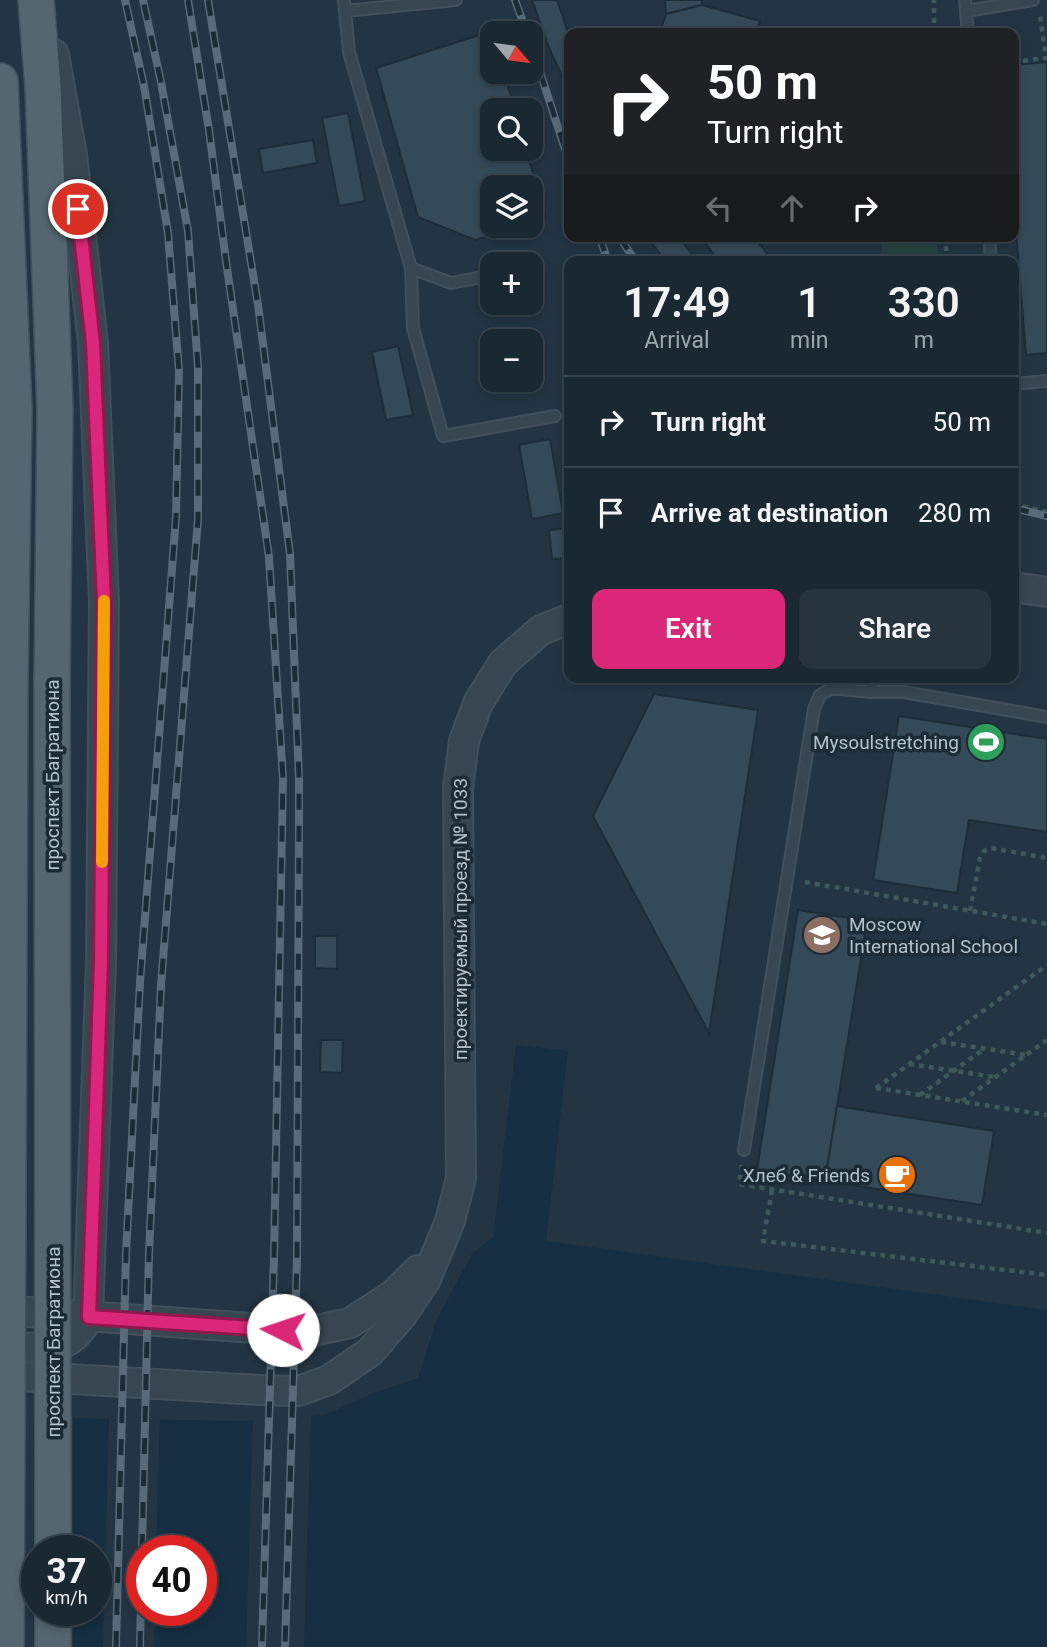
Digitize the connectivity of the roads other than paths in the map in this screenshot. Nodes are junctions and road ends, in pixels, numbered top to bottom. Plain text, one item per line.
1 (36, 0) edge
2 (44, 0) edge
3 (456, 0) edge
4 (1033, 0) edge
5 (344, 5) edge
6 (965, 6) edge
7 (967, 28) edge
8 (0, 81) edge
9 (411, 268) junction
10 (480, 277) edge
11 (1047, 381) edge
12 (1019, 383) edge
13 (555, 416) dead end
14 (1019, 588) edge
15 (1047, 592) edge
16 (564, 622) edge
17 (872, 683) edge
18 (871, 692) junction
19 (1047, 717) edge
20 (744, 1150) road end
21 (450, 1221) junction
22 (0, 1310) edge
23 (89, 1317) junction
24 (0, 1346) edge
25 (0, 1375) edge
26 (53, 1535) edge
27 (53, 1626) edge
28 (6, 1647) edge
29 (53, 1647) edge

1 - 26 main road, проспект Багратиона, bridge
2 - 23 street
3 - 5 lane
4 - 6 lane
5 - 9 lane
6 - 7 lane
8 - 28 main road, bridge
9 - 10 lane
9 - 13 lane
11 - 12 lane
14 - 15 street
16 - 21 street, проектируемый проезд № 1033
17 - 18 lane
18 - 19 lane
18 - 20 lane
21 - 23 street, проектируемый проезд № 1033
21 - 25 street, проектируемый проезд № 1033
22 - 23 street, проектируемый проезд № 1033
23 - 24 street
27 - 29 main road

